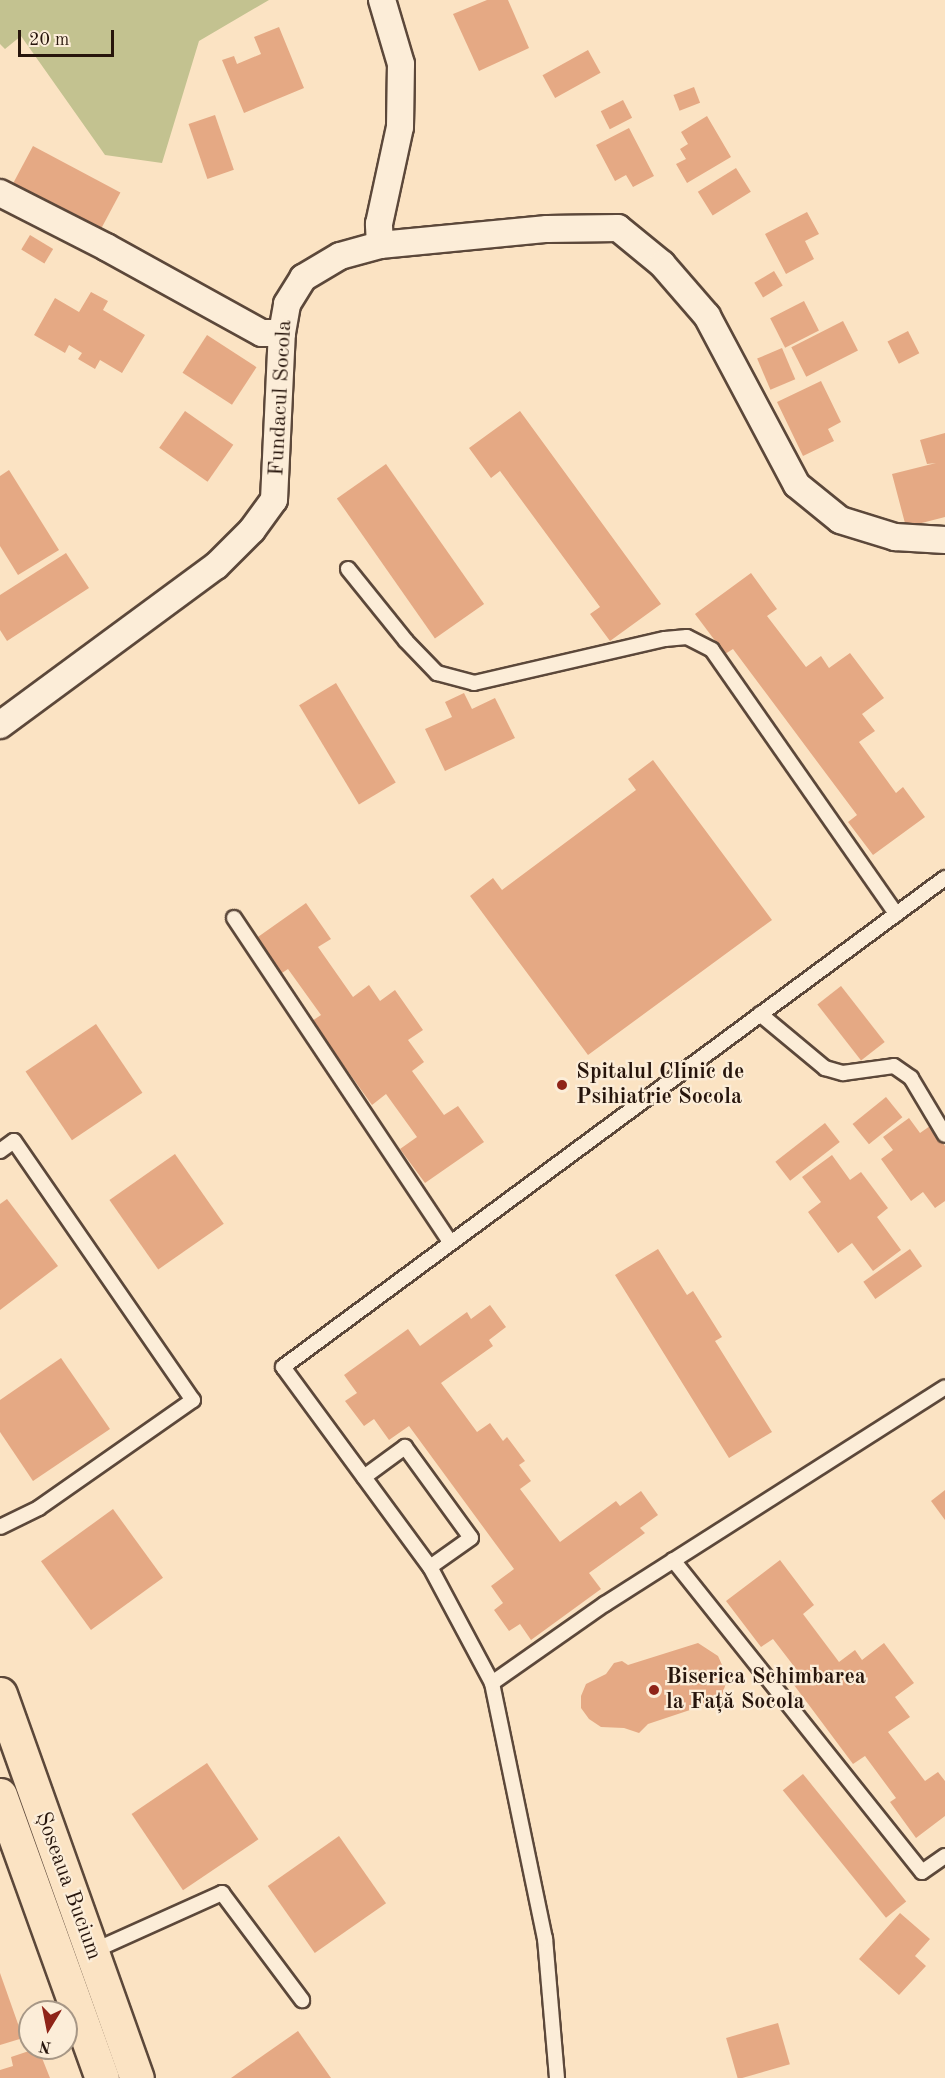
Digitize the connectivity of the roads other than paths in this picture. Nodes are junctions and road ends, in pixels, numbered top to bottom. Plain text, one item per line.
1 (382, 0) edge
2 (0, 193) edge
3 (380, 245) junction
4 (282, 333) junction
5 (945, 540) edge
6 (348, 569) dead end
7 (0, 725) edge
8 (945, 878) edge
9 (896, 914) junction
10 (234, 918) dead end
11 (760, 1014) junction
12 (945, 1135) edge
13 (0, 1151) edge
14 (450, 1242) junction
15 (945, 1387) edge
16 (364, 1477) junction
17 (0, 1527) edge
18 (673, 1560) junction
19 (430, 1567) junction
20 (492, 1683) junction
21 (0, 1694) edge
22 (0, 1795) edge
23 (945, 1856) edge
24 (76, 1956) junction
25 (302, 2000) dead end
26 (102, 2078) edge
27 (137, 2078) edge
28 (557, 2078) edge

1 - 3 street
2 - 4 street
3 - 4 street, Fundacul Socola
3 - 5 street, Fundacul Socola
4 - 7 street, Fundacul Socola
6 - 9 lane
8 - 9 lane
9 - 11 lane
10 - 14 lane
11 - 12 lane
11 - 14 lane
13 - 17 lane
14 - 16 lane
15 - 18 lane
16 - 19 lane
16 - 19 lane
18 - 20 lane
18 - 23 lane
19 - 20 lane
20 - 28 lane
21 - 24 main road, Șoseaua Bucium
22 - 24 main road, Șoseaua Bucium
24 - 25 lane
24 - 26 main road, Șoseaua Bucium
24 - 27 main road, Șoseaua Bucium

